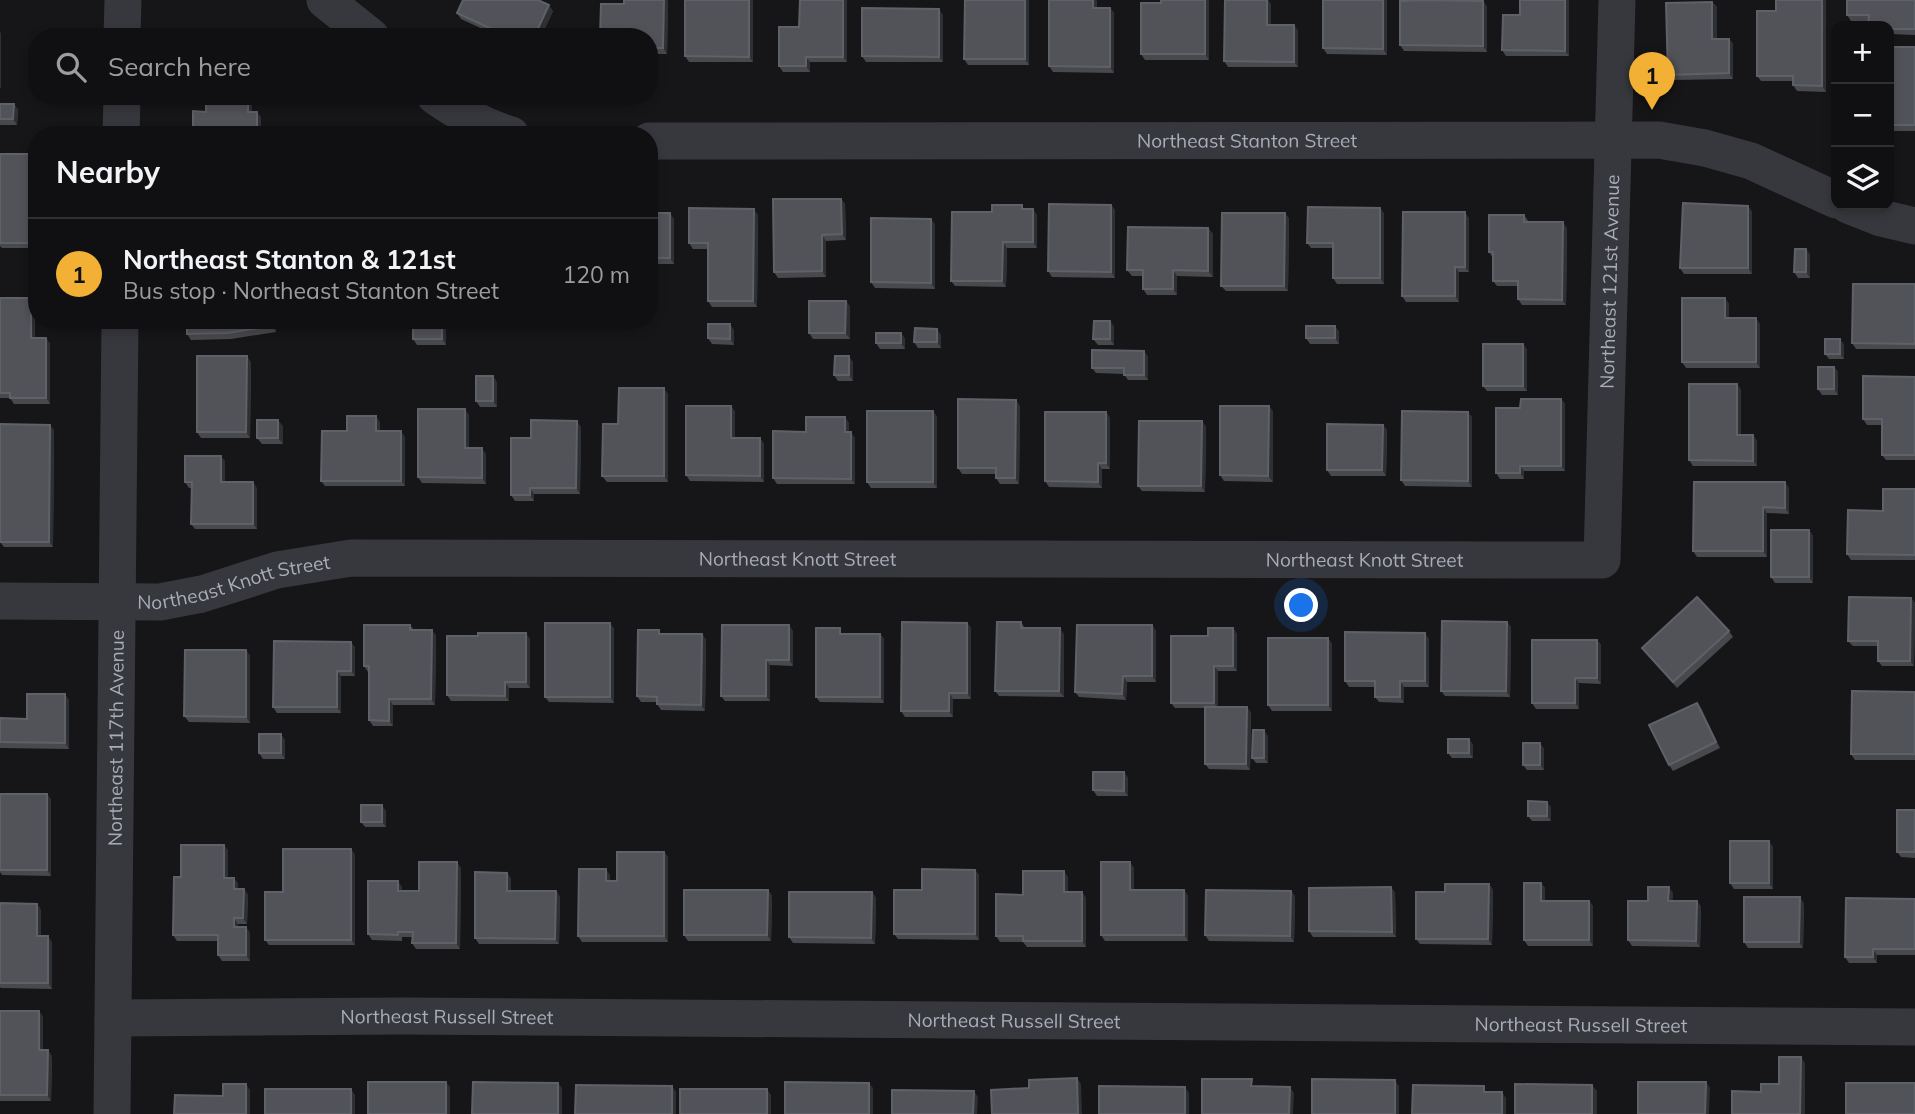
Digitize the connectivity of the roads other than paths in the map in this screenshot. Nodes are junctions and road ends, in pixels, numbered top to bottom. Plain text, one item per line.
1 (123, 0) edge
2 (325, 0) edge
3 (1617, 0) edge
4 (369, 21) edge
5 (122, 28) edge
6 (122, 105) edge
7 (448, 105) edge
8 (121, 126) edge
9 (484, 126) edge
10 (1615, 138) junction
11 (658, 141) edge
12 (1831, 198) edge
13 (1861, 210) edge
14 (1915, 226) edge
15 (120, 329) edge
16 (1602, 561) joint
17 (0, 601) edge
18 (117, 603) junction
19 (113, 1018) junction
20 (1915, 1027) edge
21 (112, 1114) edge

1 - 5 street
2 - 4 street
3 - 10 street, Northeast 121st Avenue
6 - 8 street
7 - 9 street
10 - 11 street, Northeast Stanton Street
10 - 12 street, Northeast Stanton Street
10 - 16 street, Northeast 121st Avenue
13 - 14 street
15 - 18 street, Northeast 117th Avenue
16 - 18 street, Northeast Knott Street
17 - 18 street, Northeast Knott Street
18 - 19 street, Northeast 117th Avenue
19 - 20 street, Northeast Russell Street
19 - 21 street, Northeast 117th Avenue

